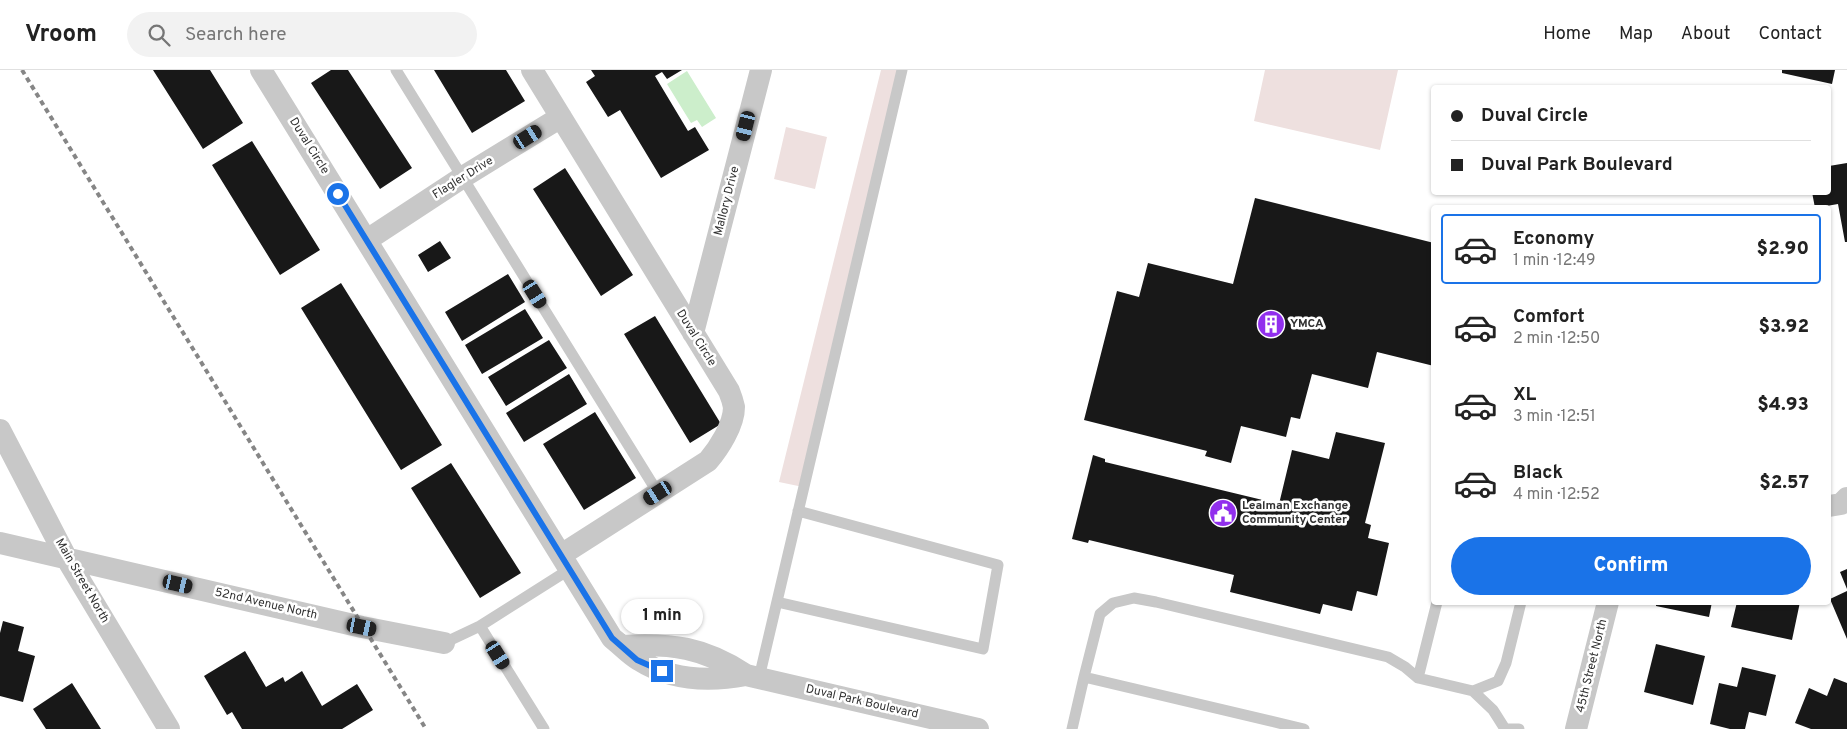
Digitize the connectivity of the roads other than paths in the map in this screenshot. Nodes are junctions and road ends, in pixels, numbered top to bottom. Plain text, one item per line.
1 (261, 70) edge
2 (396, 70) edge
3 (532, 70) edge
4 (761, 70) edge
5 (902, 70) edge
6 (561, 117) junction
7 (463, 177) junction
8 (367, 240) junction
9 (693, 333) junction
10 (0, 430) edge
11 (658, 493) junction
12 (1847, 498) edge
13 (1831, 506) edge
14 (798, 510) junction
15 (0, 543) edge
16 (68, 559) junction
17 (565, 562) junction
18 (776, 602) junction
19 (1436, 605) edge
20 (1520, 605) edge
21 (1607, 605) edge
22 (480, 626) junction
23 (617, 642) joint
24 (444, 643) joint
25 (753, 677) junction
26 (1084, 677) junction
27 (1418, 678) junction
28 (1473, 691) junction
29 (169, 729) edge
30 (544, 729) edge
31 (978, 729) edge
32 (1072, 729) edge
33 (1304, 729) edge
34 (1505, 729) edge
35 (1519, 729) edge
36 (1576, 729) edge

1 - 8 street, Duval Circle
2 - 7 lane
3 - 6 street, Duval Circle
4 - 9 street, Mallory Drive
5 - 14 lane
6 - 7 street, Flagler Drive
6 - 9 street, Duval Circle
7 - 8 street, Flagler Drive
7 - 11 lane
8 - 17 street, Duval Circle
9 - 11 street, Duval Circle
10 - 16 street, Main Street North
11 - 17 street, Duval Circle
12 - 13 street
14 - 18 lane
14 - 18 lane
15 - 16 street, 52nd Avenue North
16 - 24 street, 52nd Avenue North
16 - 29 street, Main Street North
17 - 22 lane
17 - 23 street, Duval Circle
18 - 25 lane
19 - 27 lane
20 - 28 lane
21 - 36 street, 45th Street North
22 - 24 lane
22 - 30 lane
23 - 25 street, Duval Park Boulevard
25 - 31 street, Duval Park Boulevard
26 - 27 lane
26 - 32 lane
26 - 33 lane
27 - 28 lane
28 - 34 lane
34 - 35 lane

